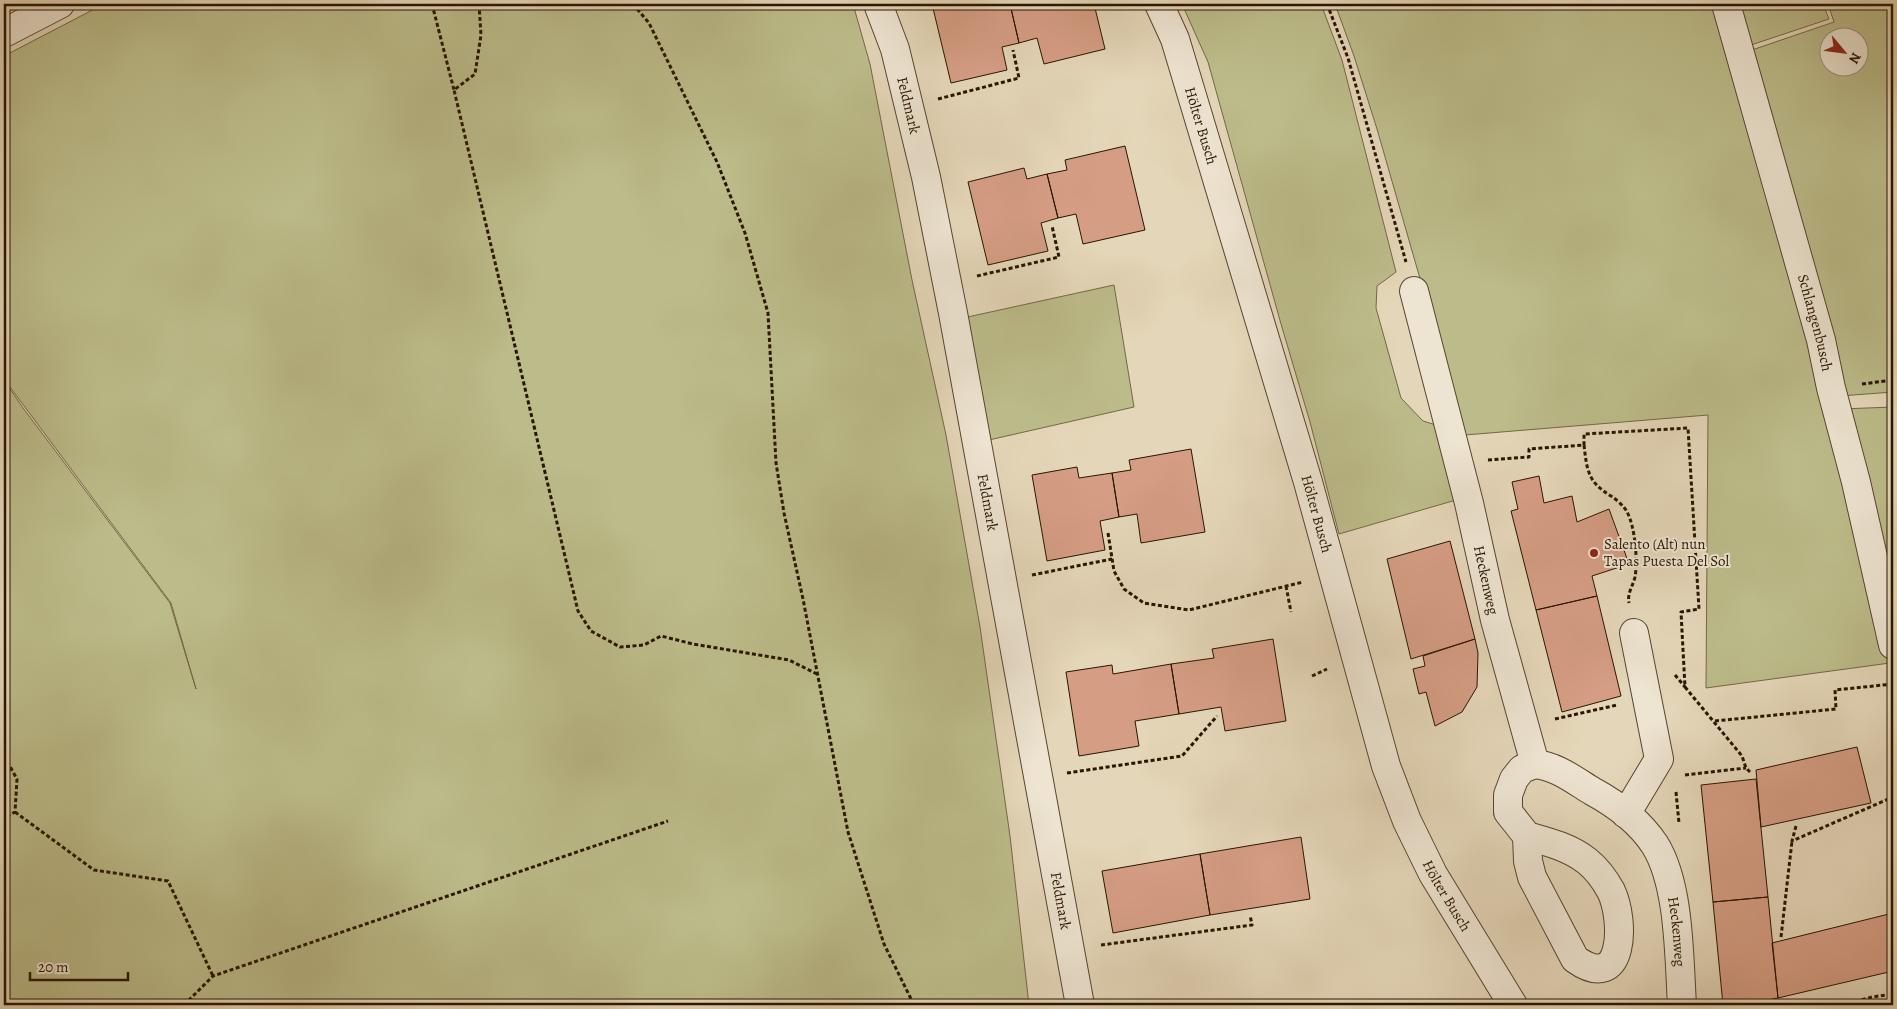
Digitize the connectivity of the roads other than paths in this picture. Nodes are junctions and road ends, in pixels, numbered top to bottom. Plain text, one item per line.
1 (60, 4) edge
2 (878, 4) edge
3 (1159, 4) edge
4 (1726, 4) edge
5 (4, 33) edge
6 (1414, 291) road end
7 (1634, 633) road end
8 (1893, 645) edge
9 (1534, 764) junction
10 (1626, 814) junction
11 (1527, 836) junction
12 (1080, 1005) edge
13 (1513, 1005) edge
14 (1682, 1005) edge

1 - 5 street
2 - 12 street, Feldmark
3 - 13 street, Hölter Busch
4 - 8 street, Schlangenbusch
6 - 9 street, Heckenweg
7 - 10 street
9 - 10 street, Heckenweg
9 - 11 street
10 - 14 street, Heckenweg
11 - 11 street

